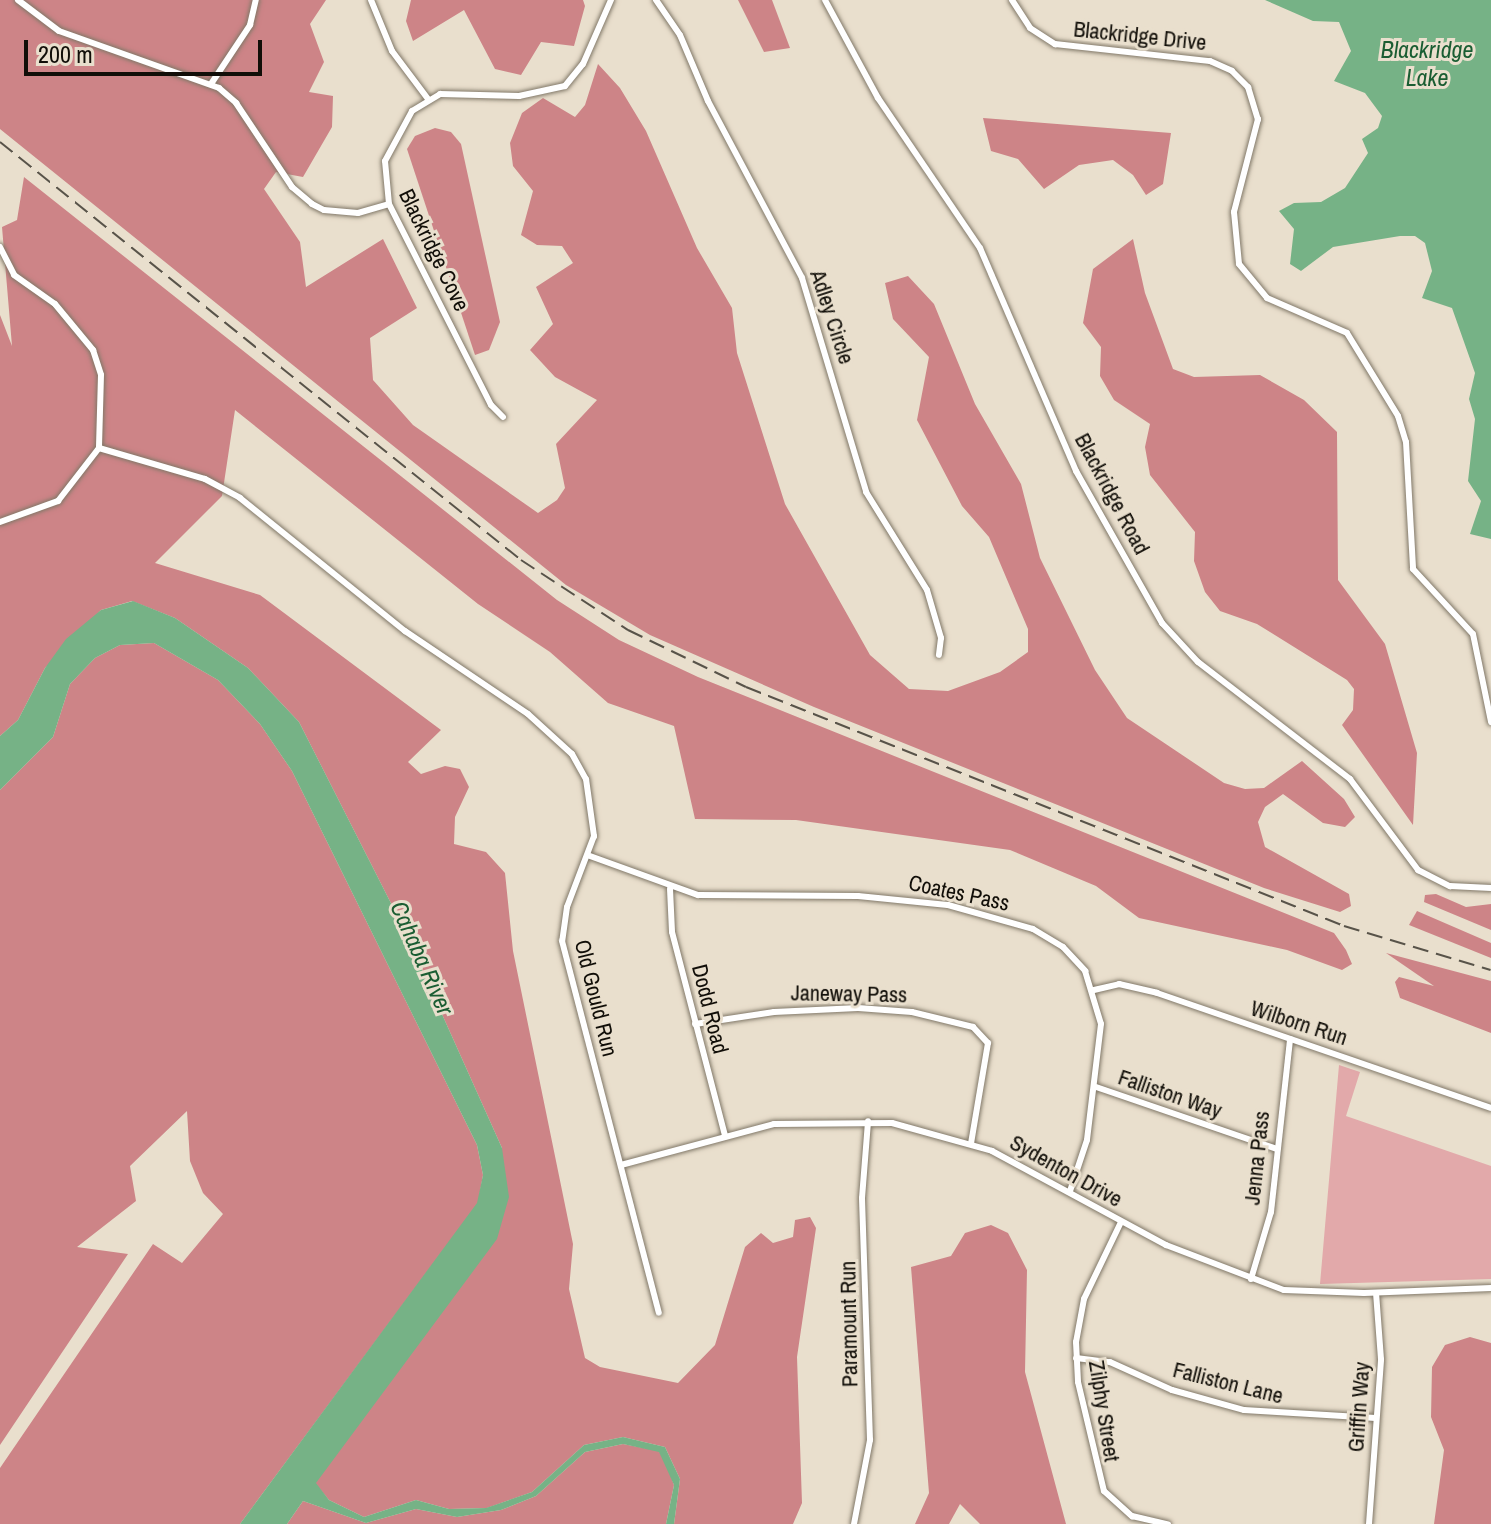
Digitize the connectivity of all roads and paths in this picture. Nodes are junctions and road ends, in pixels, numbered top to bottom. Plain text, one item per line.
1 (18, 0) edge
2 (256, 0) edge
3 (371, 0) edge
4 (611, 0) edge
5 (656, 0) edge
6 (825, 0) edge
7 (1012, 0) edge
8 (211, 84) junction
9 (428, 99) junction
10 (389, 204) junction
11 (0, 247) edge
12 (503, 417) dead end
13 (99, 448) junction
14 (0, 522) edge
15 (939, 655) dead end
16 (1491, 722) edge
17 (590, 856) junction
18 (1491, 888) edge
19 (670, 889) junction
20 (1094, 990) junction
21 (695, 1024) junction
22 (1290, 1039) junction
23 (1096, 1087) junction
24 (1491, 1108) edge
25 (868, 1121) junction
26 (725, 1136) junction
27 (971, 1144) junction
28 (1277, 1149) junction
29 (621, 1165) junction
30 (1070, 1191) junction
31 (1121, 1222) junction
32 (1251, 1279) junction
33 (1491, 1288) edge
34 (1376, 1293) junction
35 (659, 1313) dead end
36 (1076, 1358) junction
37 (1376, 1418) junction
38 (854, 1524) edge
39 (1168, 1524) edge
40 (1369, 1524) edge

1 - 8 street
2 - 8 street
3 - 9 street
4 - 9 street
5 - 15 street, Adley Circle
6 - 18 street, Blackridge Road
7 - 16 street, Blackridge Drive
8 - 10 street
9 - 10 street, Blackridge Cove
10 - 12 street, Blackridge Cove
11 - 13 street
13 - 14 street
13 - 17 street, Old Gould Run
17 - 19 street, Coates Pass
17 - 29 street, Old Gould Run
19 - 20 street, Coates Pass
19 - 21 street, Dodd Road
20 - 22 street, Wilborn Run
20 - 23 street, Coates Pass
21 - 26 street, Dodd Road
21 - 27 street, Janeway Pass
22 - 24 street, Wilborn Run
22 - 28 street, Jenna Pass
23 - 28 street, Falliston Way
23 - 30 street, Coates Pass
25 - 26 street, Sydenton Drive
25 - 27 street, Sydenton Drive
25 - 38 street, Paramount Run
26 - 29 street, Sydenton Drive
27 - 30 street, Sydenton Drive
28 - 32 street, Jenna Pass
29 - 35 street, Old Gould Run
30 - 31 street, Sydenton Drive
31 - 32 street, Sydenton Drive
31 - 36 street, Zilphy Street
32 - 34 street, Sydenton Drive
33 - 34 street, Sydenton Drive
34 - 37 street, Griffin Way
36 - 37 street, Falliston Lane
36 - 39 street, Zilphy Street
37 - 40 street, Griffin Way

